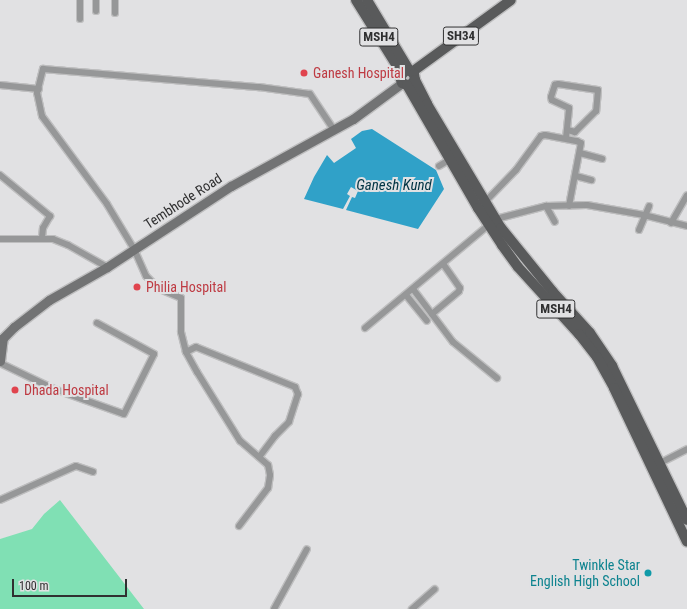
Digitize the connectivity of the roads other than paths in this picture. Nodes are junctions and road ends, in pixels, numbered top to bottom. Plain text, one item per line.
1 (80, 0) edge
2 (96, 0) edge
3 (115, 0) edge
4 (356, 0) edge
5 (368, 0) edge
6 (511, 0) edge
7 (96, 11) dead end
8 (115, 13) dead end
9 (80, 19) dead end
10 (408, 77) junction
11 (0, 85) edge
12 (38, 89) junction
13 (334, 130) junction
14 (568, 130) junction
15 (566, 138) junction
16 (580, 153) junction
17 (602, 159) dead end
18 (449, 160) junction
19 (438, 166) dead end
20 (0, 175) edge
21 (576, 176) junction
22 (591, 180) dead end
23 (687, 195) edge
24 (484, 202) junction
25 (546, 206) junction
26 (569, 206) junction
27 (649, 206) dead end
28 (644, 215) junction
29 (493, 222) junction
30 (555, 222) dead end
31 (671, 223) junction
32 (687, 226) edge
33 (639, 230) dead end
34 (42, 238) junction
35 (0, 239) edge
36 (134, 249) junction
37 (443, 264) junction
38 (106, 267) junction
39 (412, 289) junction
40 (406, 294) junction
41 (432, 314) junction
42 (427, 321) dead end
43 (97, 323) dead end
44 (365, 328) dead end
45 (2, 338) edge
46 (186, 352) junction
47 (0, 362) edge
48 (497, 378) dead end
49 (687, 449) edge
50 (259, 457) junction
51 (660, 463) junction
52 (93, 472) dead end
53 (666, 487) junction
54 (0, 500) edge
55 (687, 520) edge
56 (239, 526) dead end
57 (687, 542) edge
58 (307, 549) dead end
59 (434, 589) dead end
60 (274, 609) edge
61 (412, 609) edge

1 - 9 street
2 - 7 street
3 - 8 street
4 - 10 main road, MSH4
5 - 10 main road, MSH4
6 - 10 main road, SH34
10 - 13 street, Tembhode Road
10 - 18 main road, MSH4
10 - 24 main road, MSH4
11 - 12 street
12 - 13 street
12 - 36 street
13 - 36 street, Tembhode Road
14 - 14 street
14 - 15 street
15 - 16 street
15 - 24 street
16 - 17 street
16 - 21 street
18 - 19 street
18 - 29 main road, MSH4
20 - 34 street
21 - 22 street
21 - 26 street
23 - 31 street
24 - 29 main road, MSH4
25 - 26 street
25 - 29 street
25 - 30 street
26 - 28 street
27 - 28 street
28 - 31 street
28 - 33 street
29 - 37 street
29 - 51 main road, MSH4
29 - 53 main road, MSH4
31 - 32 street
34 - 35 street
34 - 38 street
36 - 38 street, Tembhode Road
36 - 46 street
37 - 39 street
37 - 41 street
38 - 45 street, Tembhode Road
39 - 40 street
39 - 41 street
40 - 42 street
40 - 44 street
41 - 48 street
43 - 47 street
45 - 47 street, Tembhode Road
46 - 50 street
46 - 50 street
49 - 51 street
50 - 56 street
51 - 53 main road, MSH4
52 - 54 street
53 - 55 main road, MSH4
53 - 57 main road, MSH4
58 - 60 street
59 - 61 street

